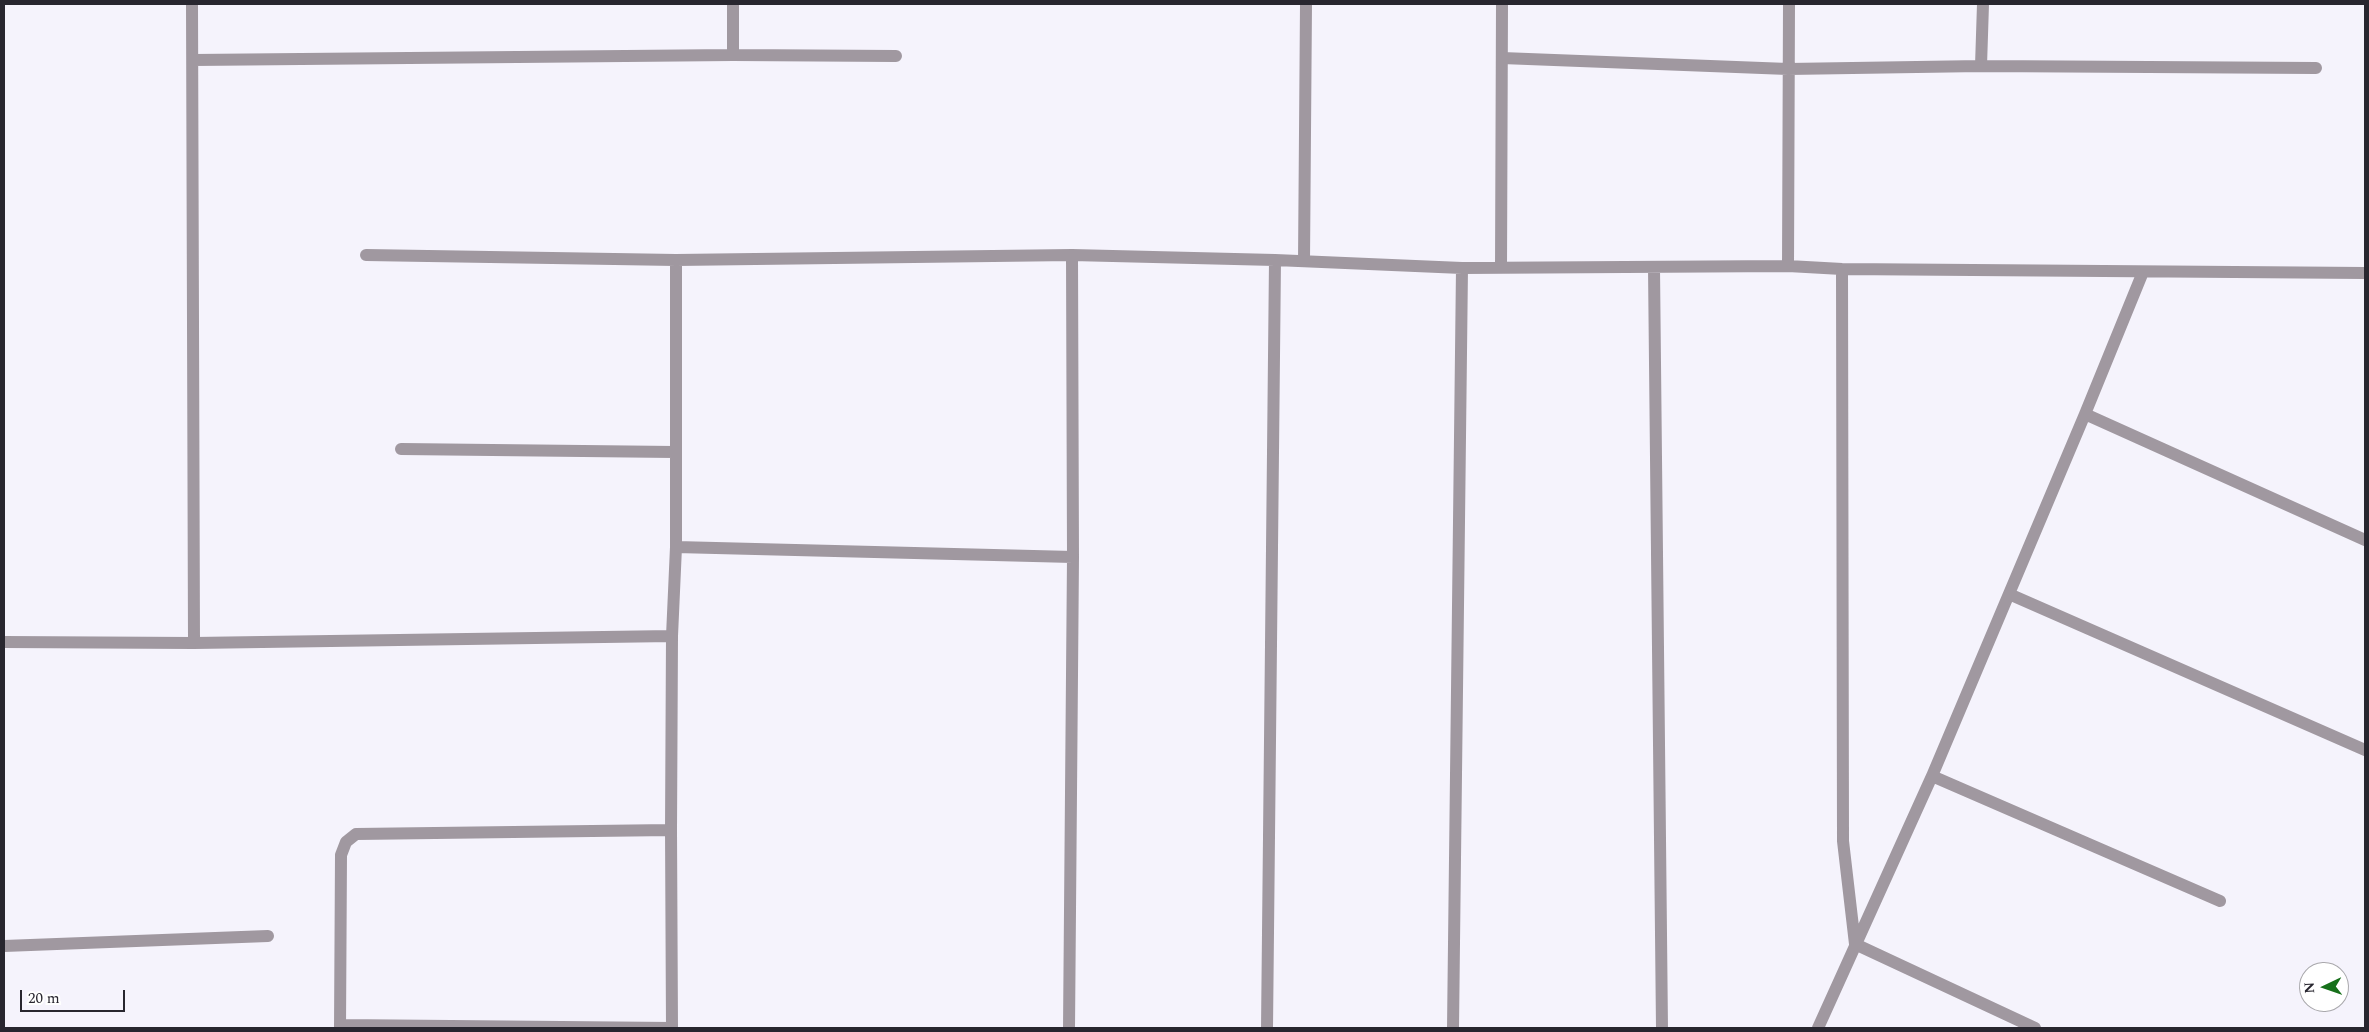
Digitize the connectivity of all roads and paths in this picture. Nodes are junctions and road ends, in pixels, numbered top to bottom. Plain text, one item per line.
1 (192, 4) edge
2 (733, 4) edge
3 (1306, 4) edge
4 (1502, 4) edge
5 (1789, 4) edge
6 (1982, 4) edge
7 (733, 55) junction
8 (896, 56) dead end
9 (1502, 58) junction
10 (193, 60) junction
11 (1981, 66) junction
12 (2316, 68) dead end
13 (1788, 69) junction
14 (366, 255) dead end
15 (1072, 256) junction
16 (676, 260) junction
17 (1275, 260) junction
18 (1304, 261) junction
19 (1788, 266) junction
20 (1462, 268) junction
21 (1501, 268) junction
22 (1654, 268) junction
23 (1842, 269) junction
24 (2143, 272) junction
25 (2365, 273) edge
26 (2085, 414) junction
27 (401, 449) dead end
28 (674, 452) junction
29 (2365, 540) edge
30 (676, 547) junction
31 (1073, 557) junction
32 (2009, 594) junction
33 (672, 636) junction
34 (4, 642) edge
35 (194, 643) junction
36 (2365, 750) edge
37 (1932, 776) junction
38 (671, 830) junction
39 (2220, 901) dead end
40 (268, 936) dead end
41 (1855, 944) junction
42 (4, 946) edge
43 (340, 1027) edge
44 (672, 1028) edge
45 (1069, 1028) edge
46 (1267, 1028) edge
47 (1453, 1028) edge
48 (1662, 1028) edge
49 (1818, 1028) edge
50 (2035, 1028) edge

1 - 10 street
2 - 7 street
3 - 18 street
4 - 9 street
5 - 13 street
6 - 11 street
7 - 8 street
7 - 10 street
9 - 13 street
9 - 21 street
10 - 35 street
11 - 12 street
11 - 13 street
13 - 19 street
14 - 16 street
15 - 16 street
15 - 17 street
15 - 31 street
16 - 28 street
17 - 18 street
17 - 46 street
18 - 20 street
19 - 22 street
19 - 23 street
20 - 21 street
20 - 47 street
21 - 22 street
22 - 48 street
23 - 24 street
23 - 41 street
24 - 25 street
24 - 26 street
26 - 29 street
26 - 32 street
27 - 28 street
28 - 30 street
30 - 31 street
30 - 33 street
31 - 45 street
32 - 36 street
32 - 37 street
33 - 35 street
33 - 38 street
34 - 35 street
37 - 39 street
37 - 41 street
38 - 43 street
38 - 44 street
40 - 42 street
41 - 49 street
41 - 50 street
43 - 44 street

